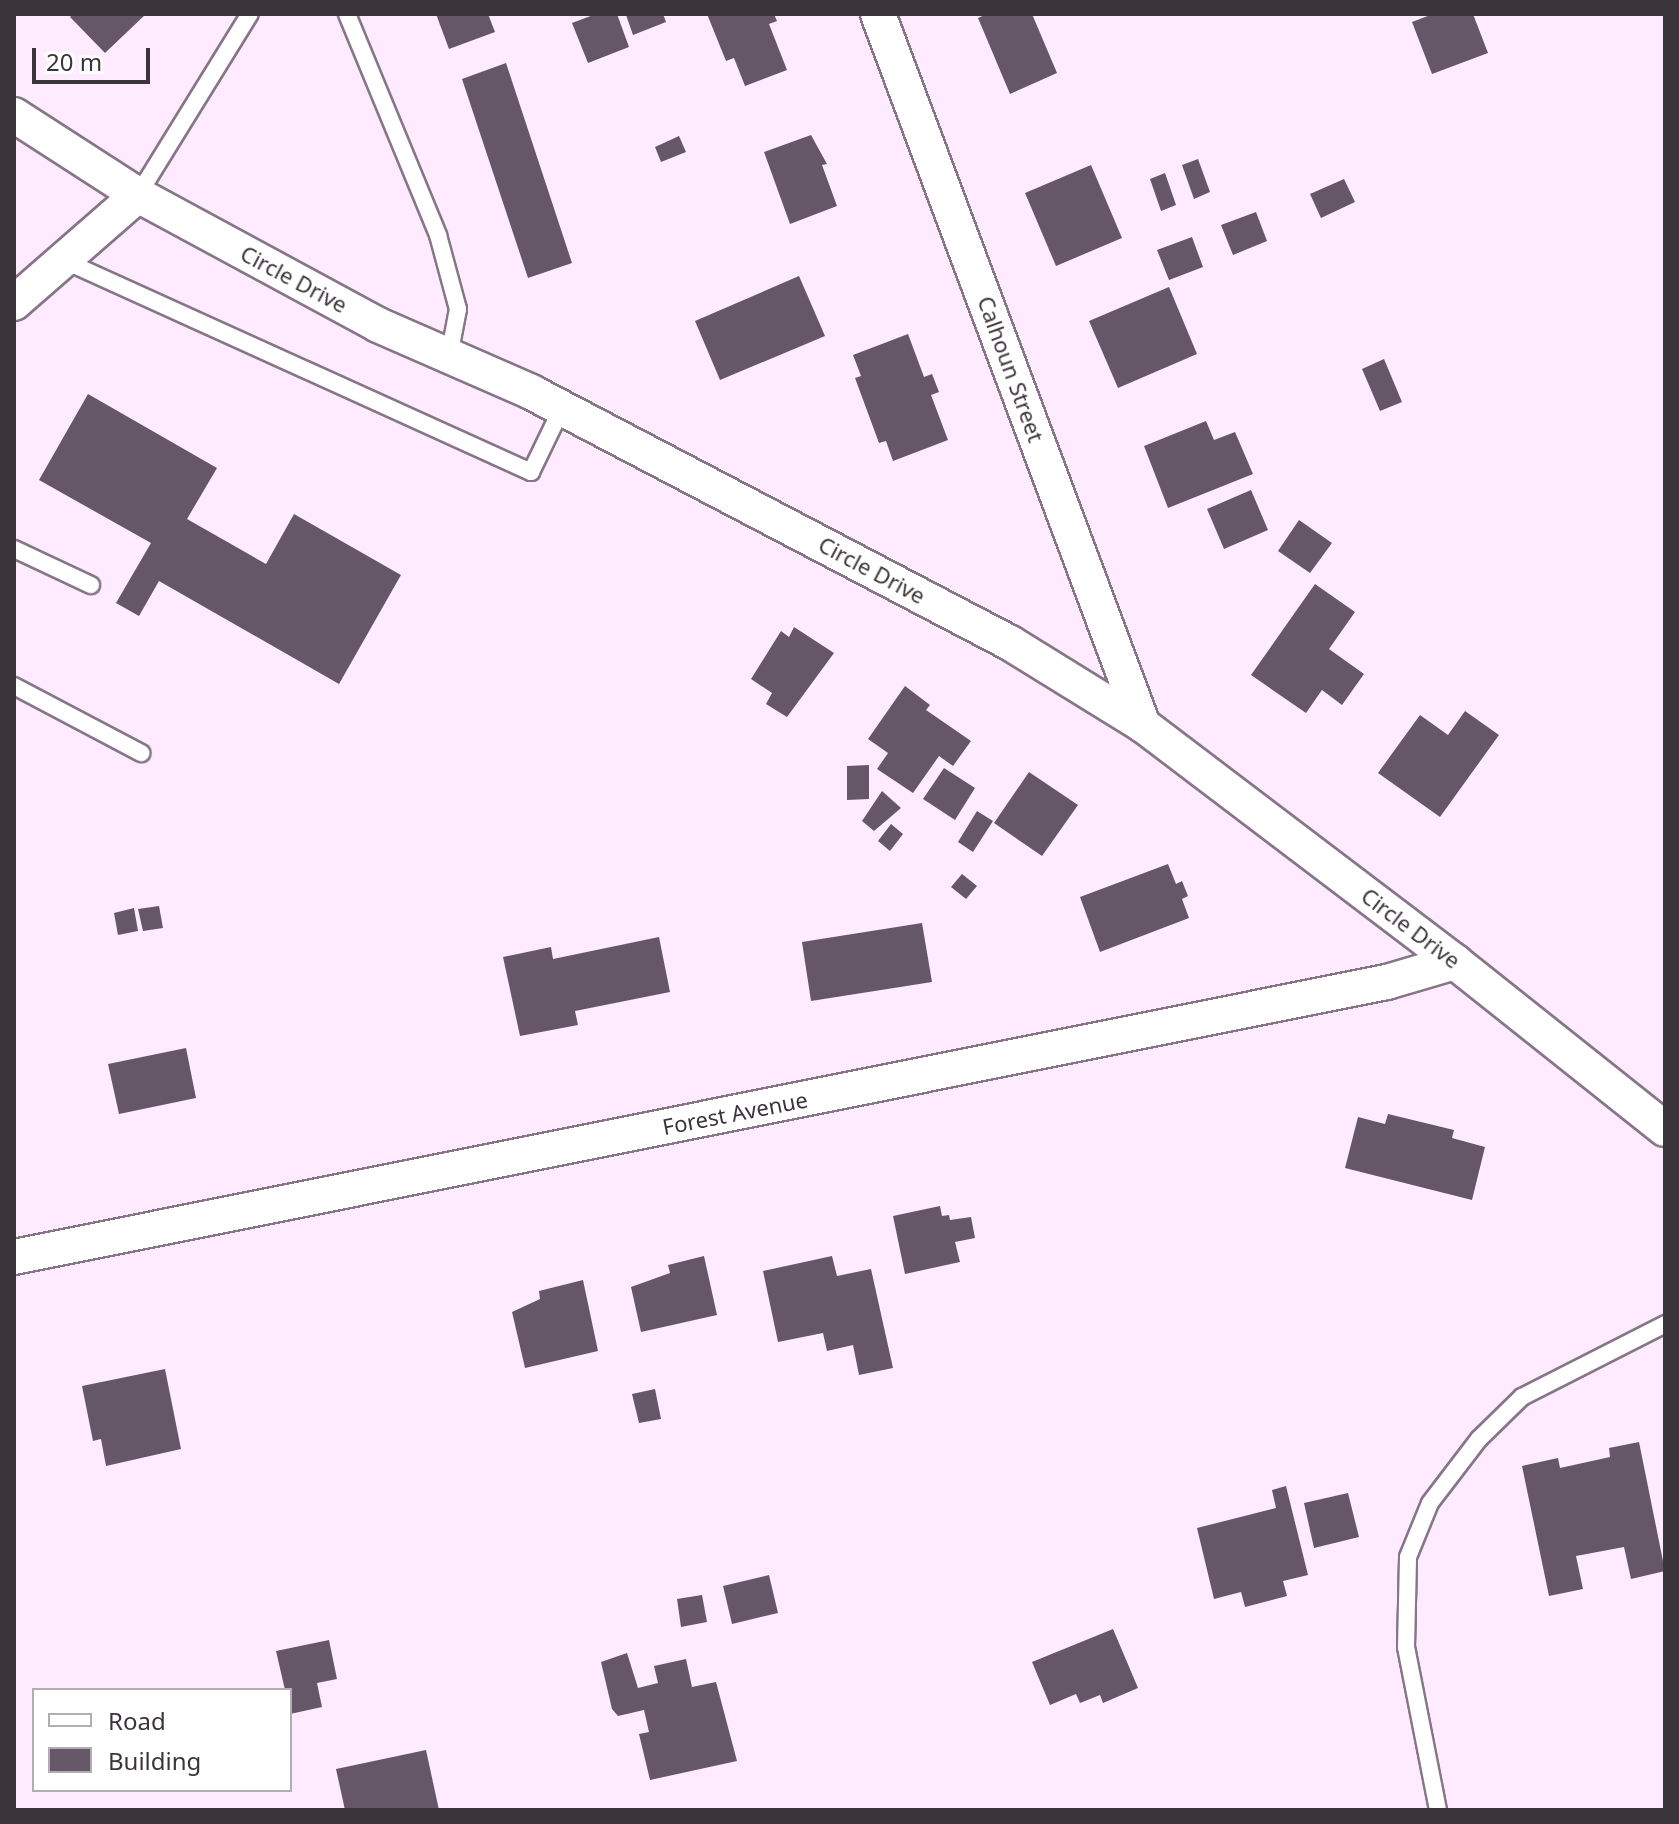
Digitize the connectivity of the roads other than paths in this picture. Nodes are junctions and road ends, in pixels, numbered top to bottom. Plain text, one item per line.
1 (250, 14) edge
2 (347, 14) edge
3 (878, 14) edge
4 (14, 115) edge
5 (138, 195) junction
6 (63, 260) junction
7 (14, 303) edge
8 (449, 356) junction
9 (562, 408) junction
10 (14, 549) edge
11 (91, 585) dead end
12 (14, 686) edge
13 (1143, 725) junction
14 (141, 753) dead end
15 (1455, 962) junction
16 (1665, 1129) edge
17 (14, 1257) edge
18 (1665, 1324) edge
19 (1438, 1810) edge

1 - 5 lane
2 - 8 lane
3 - 13 street, Calhoun Street
4 - 5 street, Circle Drive
5 - 6 street
5 - 8 street, Circle Drive
6 - 7 street
6 - 9 lane
8 - 9 street, Circle Drive
9 - 13 street, Circle Drive
10 - 11 lane
12 - 14 lane
13 - 15 street, Circle Drive
15 - 16 street, Circle Drive
15 - 17 street, Forest Avenue
18 - 19 lane

